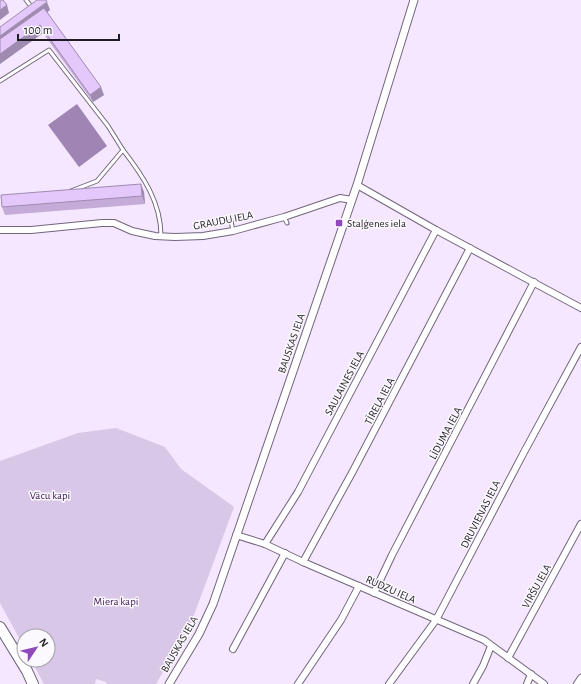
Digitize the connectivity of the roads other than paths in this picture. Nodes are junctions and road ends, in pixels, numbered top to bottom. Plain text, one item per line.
1 (26, 0) edge
2 (414, 0) edge
3 (30, 5) edge
4 (0, 81) edge
5 (123, 150) junction
6 (357, 185) junction
7 (70, 191) edge
8 (352, 200) junction
9 (231, 221) dead end
10 (0, 230) edge
11 (233, 230) junction
12 (436, 230) junction
13 (161, 236) junction
14 (470, 248) junction
15 (534, 282) junction
16 (581, 308) edge
17 (581, 347) edge
18 (581, 524) edge
19 (236, 535) junction
20 (265, 544) junction
21 (285, 553) junction
22 (303, 562) junction
23 (359, 586) junction
24 (374, 593) junction
25 (436, 620) junction
26 (0, 627) edge
27 (491, 646) junction
28 (234, 649) dead end
29 (508, 658) junction
30 (531, 674) junction
31 (581, 678) edge
32 (33, 684) edge
33 (169, 684) edge
34 (298, 684) edge
35 (389, 684) edge
36 (473, 684) edge
37 (527, 684) edge
38 (544, 684) edge
39 (577, 684) edge

1 - 3 lane
2 - 6 street, BAUSKAS IELA
4 - 5 lane
5 - 7 lane
5 - 13 lane
6 - 8 street, BAUSKAS IELA
6 - 12 street
8 - 11 street, GRAUDU IELA
8 - 19 street, BAUSKAS IELA
9 - 11 lane
10 - 13 street, GRAUDU IELA
11 - 13 street, GRAUDU IELA
12 - 14 street
12 - 20 street, SAULAINES IELA
14 - 15 street
14 - 22 street, TĪREĻA IELA
15 - 16 street
15 - 24 street, LĪDUMA IELA
17 - 25 street, DRUVIENAS IELA
18 - 29 street, VIRŠU IELA
19 - 20 street, RUDZU IELA
19 - 33 street, BAUSKAS IELA
20 - 21 street, RUDZU IELA
21 - 22 street, RUDZU IELA
21 - 28 street
22 - 23 street, RUDZU IELA
23 - 24 street, RUDZU IELA
23 - 34 street
24 - 25 street, RUDZU IELA
25 - 27 street, RUDZU IELA
25 - 35 street, DRUVIENAS IELA
26 - 32 highway
27 - 29 street, RUDZU IELA
27 - 36 street
29 - 30 street, RUDZU IELA
30 - 37 street
30 - 38 street, RUDZU IELA
31 - 39 street

